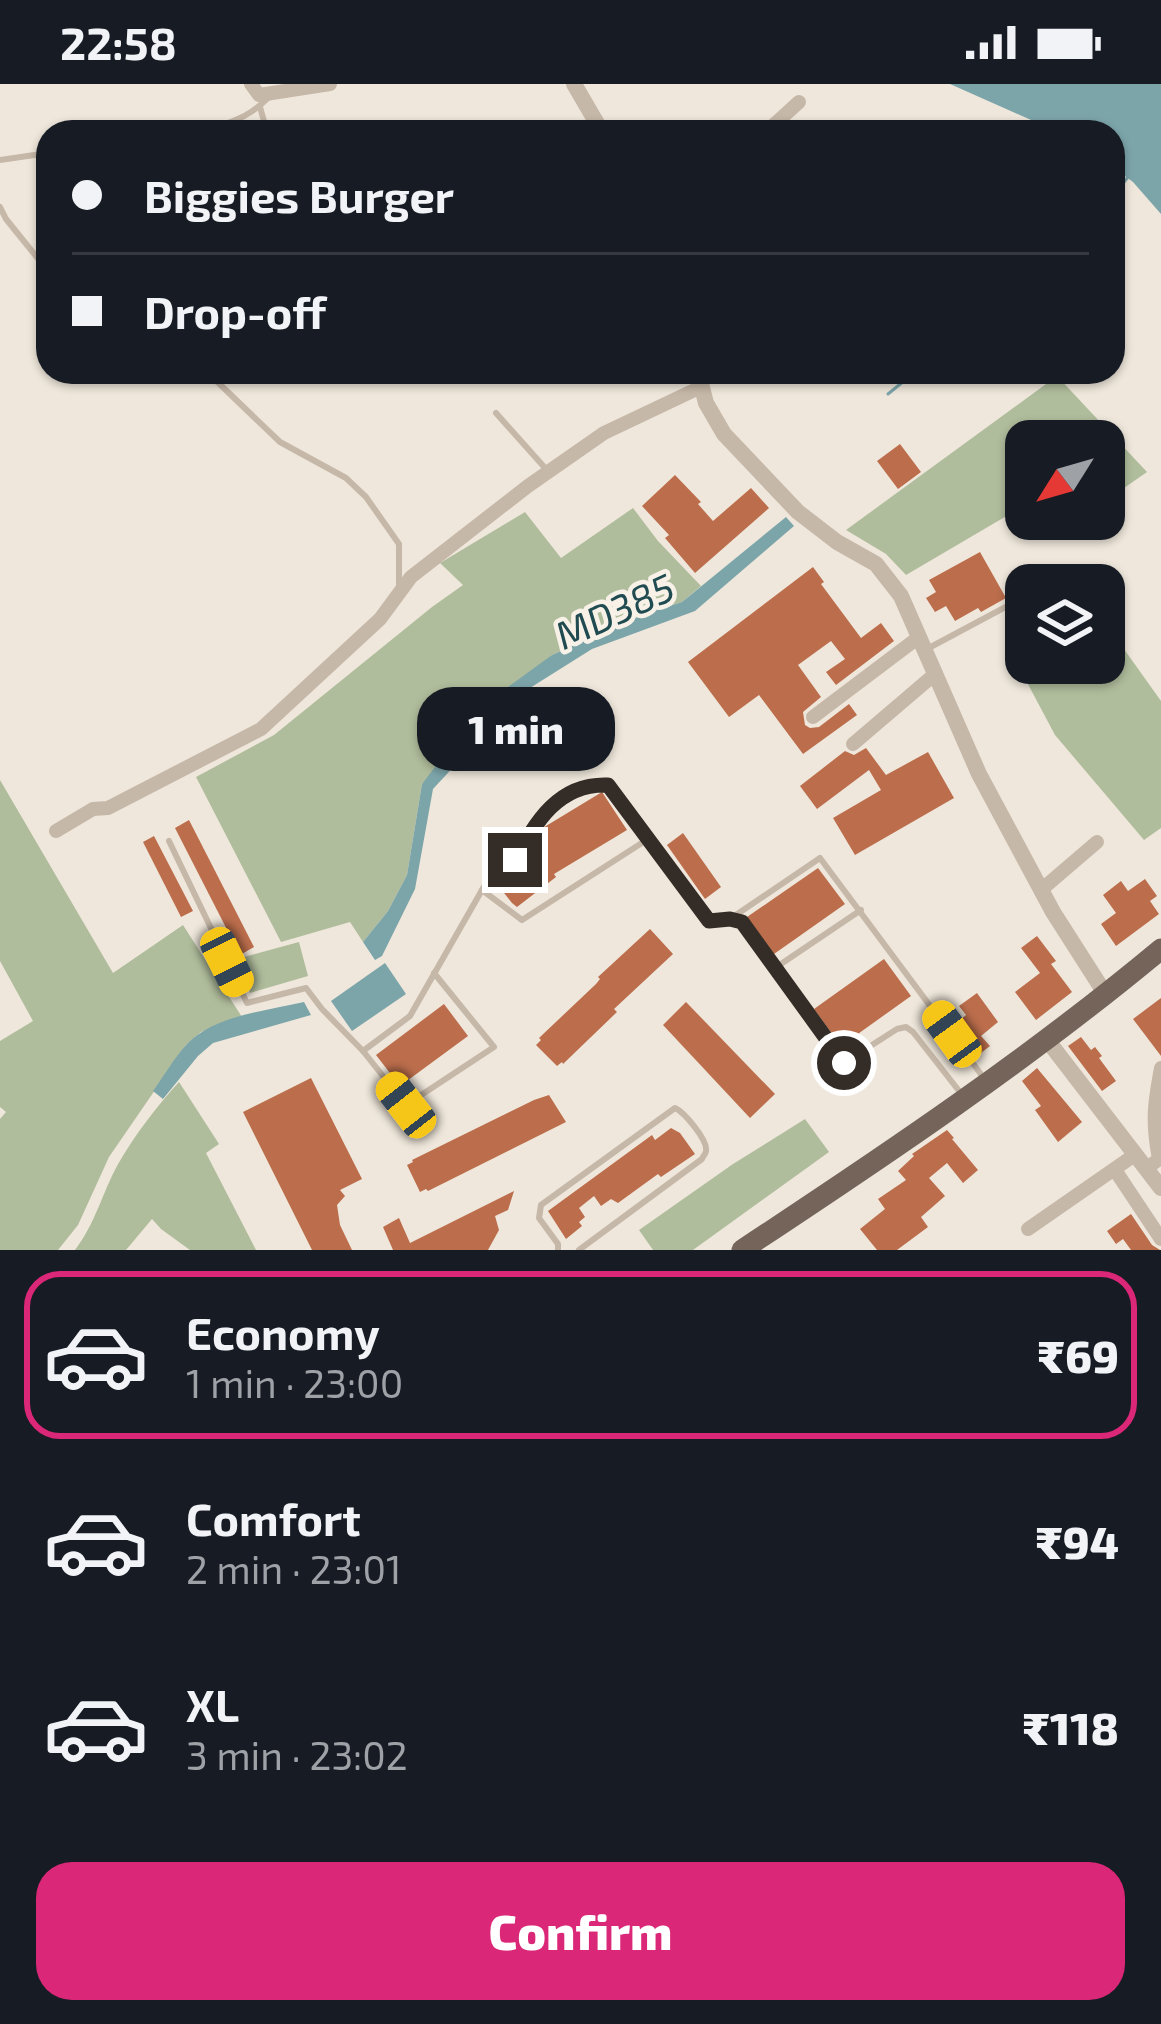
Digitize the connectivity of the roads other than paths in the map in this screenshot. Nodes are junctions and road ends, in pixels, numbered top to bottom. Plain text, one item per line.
1 (251, 84) edge
2 (330, 84) edge
3 (574, 84) edge
4 (272, 94) junction
5 (799, 102) dead end
6 (260, 107) junction
7 (238, 120) edge
8 (264, 120) edge
9 (595, 120) edge
10 (779, 120) edge
11 (36, 155) edge
12 (0, 160) edge
13 (0, 207) edge
14 (36, 257) edge
15 (220, 384) edge
16 (692, 384) edge
17 (700, 384) edge
18 (496, 413) dead end
19 (549, 471) junction
20 (399, 592) junction
21 (1005, 607) edge
22 (922, 644) junction
23 (935, 674) junction
24 (813, 717) dead end
25 (853, 743) dead end
26 (56, 831) dead end
27 (648, 839) junction
28 (169, 841) dead end
29 (1097, 842) dead end
30 (482, 890) junction
31 (1041, 890) junction
32 (861, 910) junction
33 (730, 919) junction
34 (1161, 949) edge
35 (775, 968) junction
36 (434, 974) junction
37 (1106, 994) junction
38 (1048, 1040) junction
39 (363, 1051) junction
40 (1161, 1068) edge
41 (988, 1083) junction
42 (965, 1099) junction
43 (1151, 1160) edge
44 (1114, 1170) junction
45 (1161, 1188) edge
46 (1028, 1229) dead end
47 (1161, 1239) edge
48 (558, 1250) edge
49 (579, 1250) edge
50 (742, 1250) edge

1 - 4 street
2 - 4 street
3 - 9 street
4 - 6 lane
5 - 10 street
6 - 7 lane
6 - 8 lane
11 - 12 lane
13 - 14 lane
15 - 20 lane
16 - 19 street
17 - 22 street
18 - 19 lane
19 - 20 street
20 - 26 street
21 - 22 lane
22 - 23 street
22 - 24 street
23 - 25 street
23 - 31 street
27 - 30 lane
27 - 30 lane
27 - 33 lane
28 - 39 lane
29 - 31 street
30 - 36 lane
31 - 37 street
32 - 33 lane
32 - 35 lane
32 - 41 lane
33 - 35 lane
34 - 37 main road
35 - 42 lane
36 - 39 lane
36 - 39 lane
37 - 38 main road
38 - 41 main road
38 - 43 street
40 - 43 street
41 - 42 main road
42 - 50 main road
43 - 44 street
43 - 45 street
44 - 46 street
44 - 47 street
48 - 49 lane

